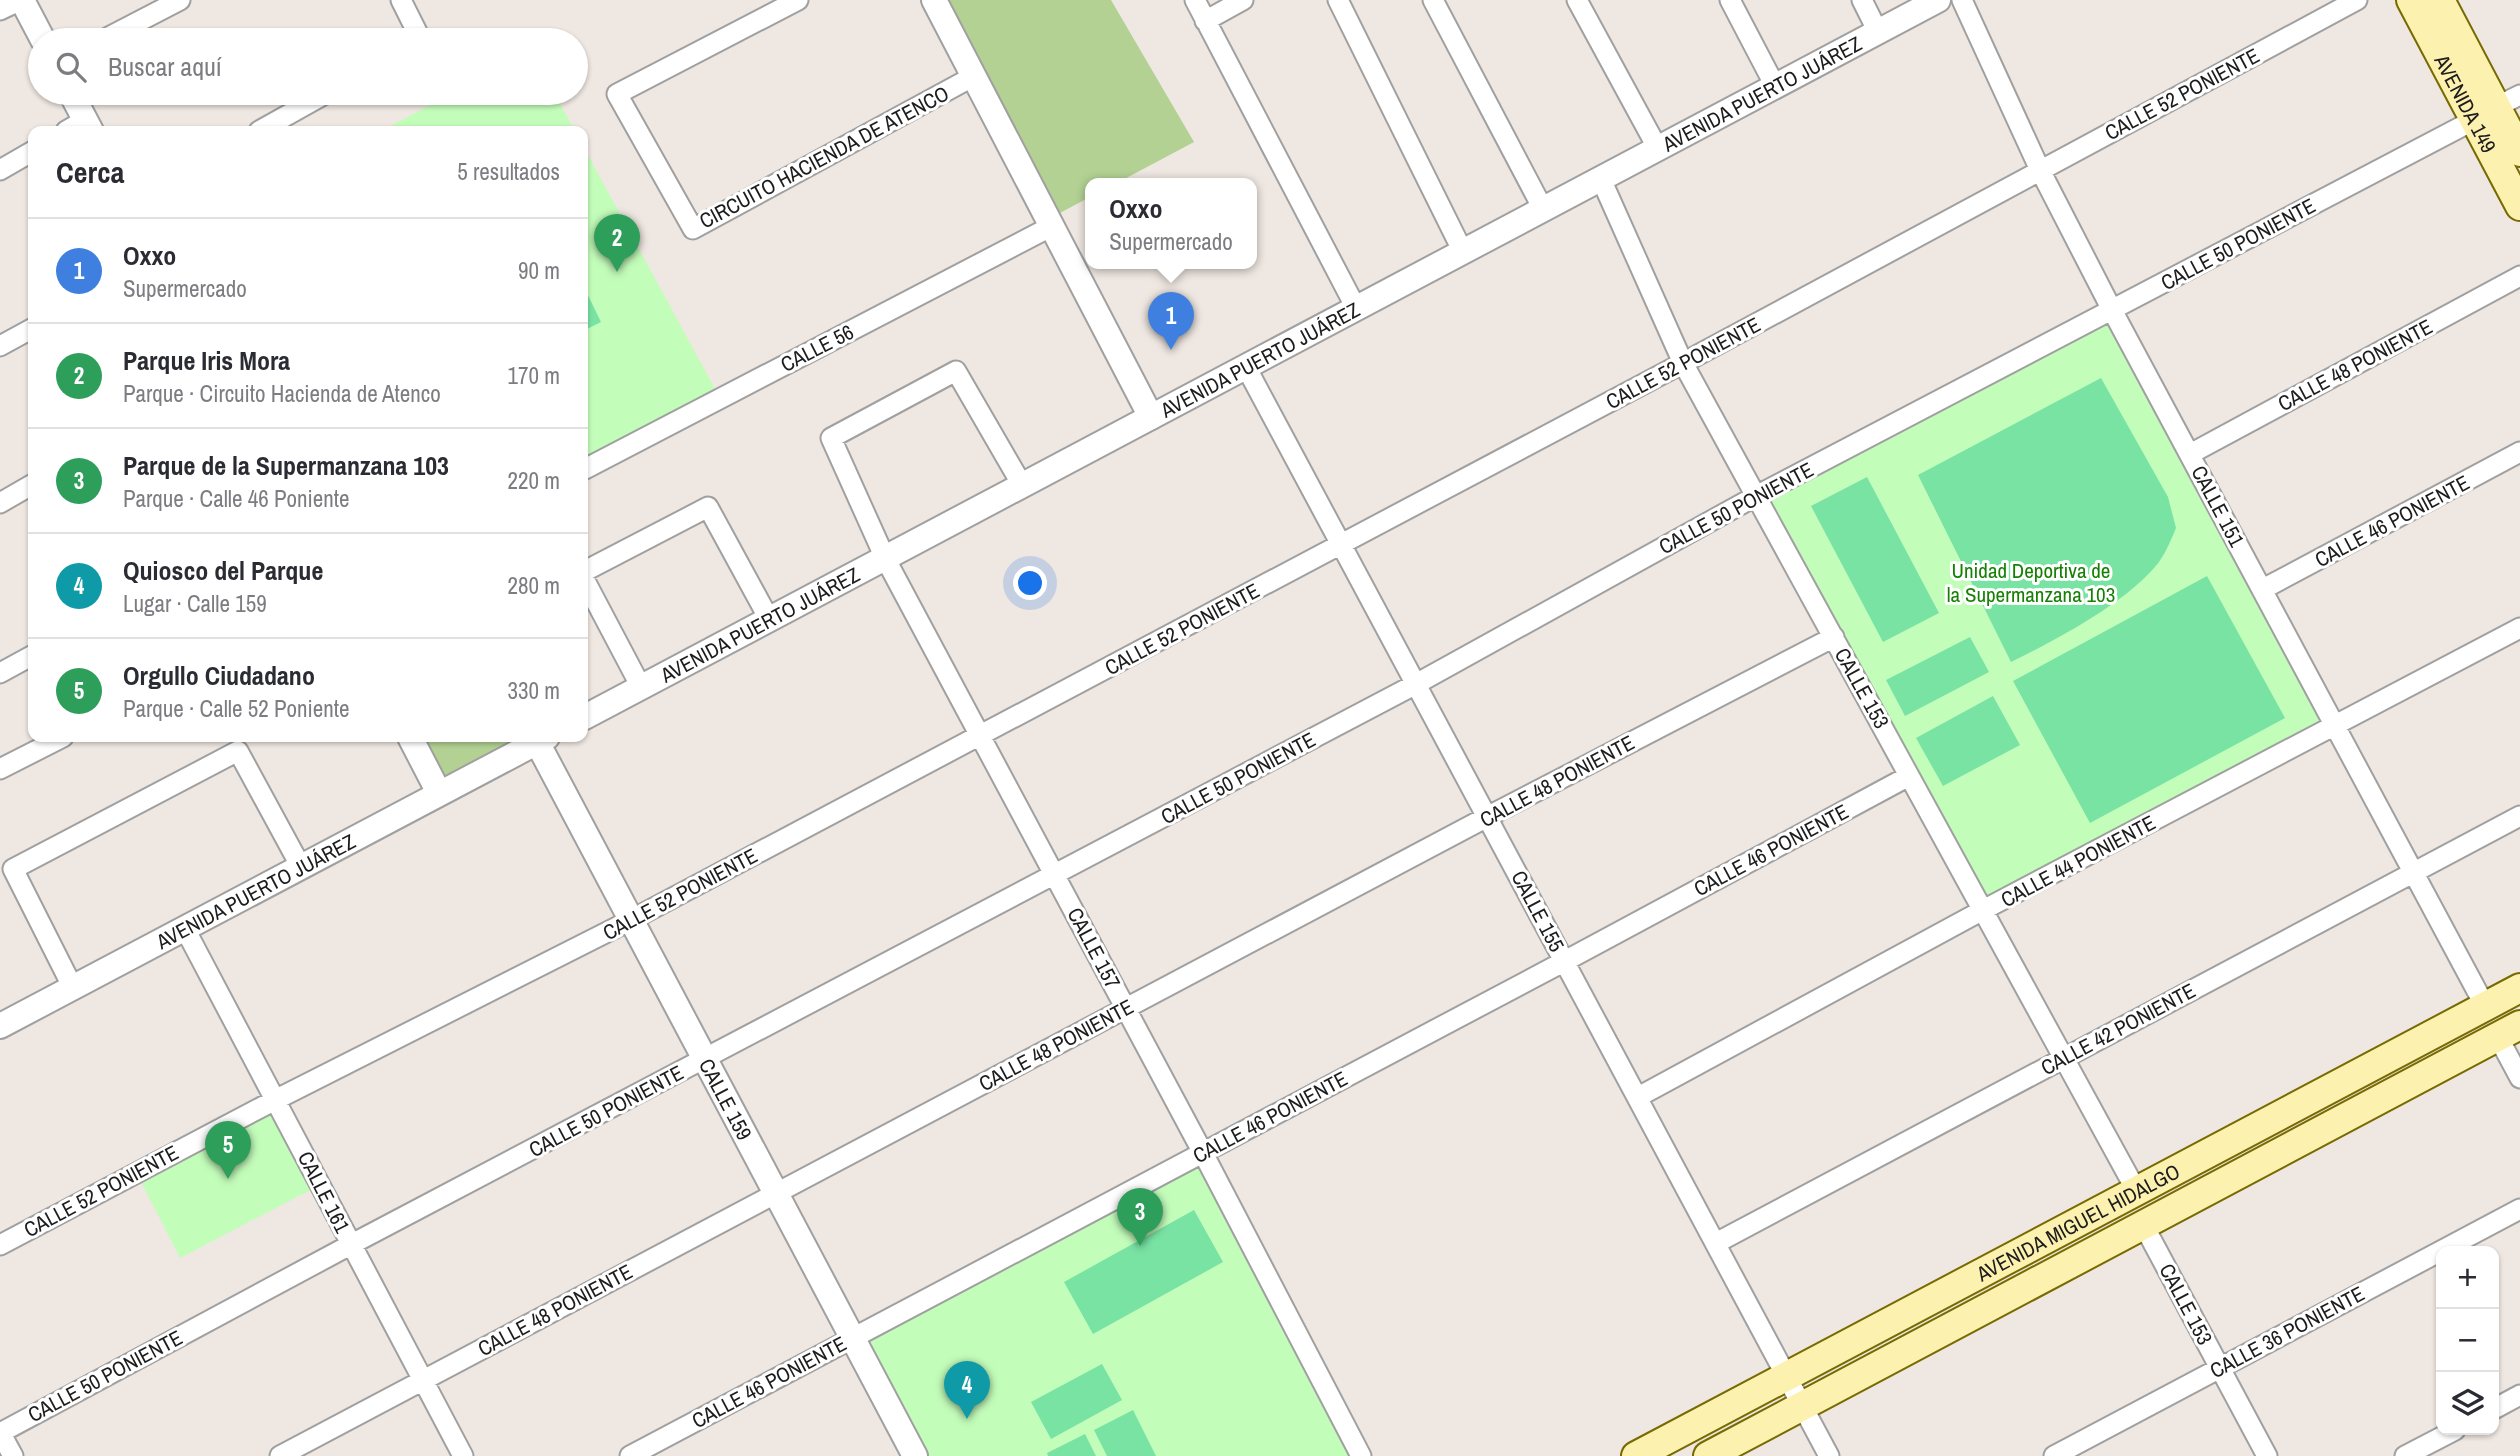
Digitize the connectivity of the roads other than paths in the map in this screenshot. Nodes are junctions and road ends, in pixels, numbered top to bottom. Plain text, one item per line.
1 (21, 0) edge
2 (180, 0) edge
3 (401, 0) edge
4 (799, 0) edge
5 (934, 0) edge
6 (1195, 0) edge
7 (1243, 0) edge
8 (1338, 0) edge
9 (1433, 0) edge
10 (1577, 0) edge
11 (1730, 0) edge
12 (1862, 0) edge
13 (1938, 0) edge
14 (1962, 0) edge
15 (2357, 0) edge
16 (2411, 0) edge
17 (2440, 0) edge
18 (0, 10) edge
19 (1205, 21) junction
20 (36, 28) edge
21 (126, 28) edge
22 (415, 28) edge
23 (1878, 32) junction
24 (974, 76) junction
25 (1775, 86) junction
26 (75, 105) edge
27 (306, 105) edge
28 (2497, 107) edge
29 (81, 126) edge
30 (268, 126) edge
31 (1658, 149) junction
32 (2520, 152) edge
33 (28, 154) edge
34 (0, 170) edge
35 (2040, 170) junction
36 (1601, 179) junction
37 (2520, 206) edge
38 (1544, 209) junction
39 (1052, 226) junction
40 (1463, 252) junction
41 (2520, 276) edge
42 (1356, 308) junction
43 (2112, 310) junction
44 (28, 331) edge
45 (0, 346) edge
46 (1683, 363) junction
47 (1246, 367) junction
48 (1151, 417) junction
49 (2520, 452) edge
50 (2190, 454) junction
51 (588, 467) edge
52 (1022, 485) junction
53 (28, 487) edge
54 (1756, 496) junction
55 (0, 503) edge
56 (1342, 544) junction
57 (885, 558) junction
58 (588, 572) edge
59 (588, 585) edge
60 (2263, 589) junction
61 (769, 619) junction
62 (2520, 628) edge
63 (1834, 637) junction
64 (28, 658) edge
65 (0, 673) edge
66 (1416, 684) junction
67 (641, 687) junction
68 (588, 715) edge
69 (2335, 727) junction
70 (980, 735) junction
71 (53, 742) edge
72 (413, 742) edge
73 (536, 742) edge
74 (543, 742) edge
75 (0, 769) edge
76 (1909, 776) junction
77 (439, 793) junction
78 (2520, 816) edge
79 (1487, 817) junction
80 (301, 867) junction
81 (2413, 873) junction
82 (1055, 875) junction
83 (1983, 910) junction
84 (631, 920) junction
85 (185, 929) junction
86 (1565, 961) junction
87 (73, 988) junction
88 (2520, 988) edge
89 (2485, 1006) junction
90 (1126, 1008) junction
91 (0, 1026) edge
92 (2509, 1031) edge
93 (2063, 1058) junction
94 (705, 1059) junction
95 (2520, 1078) edge
96 (1638, 1097) junction
97 (277, 1099) junction
98 (1203, 1153) junction
99 (2136, 1191) junction
100 (776, 1193) junction
101 (2520, 1209) edge
102 (2144, 1226) junction
103 (1716, 1243) junction
104 (0, 1245) edge
105 (350, 1245) junction
106 (853, 1338) junction
107 (2220, 1367) junction
108 (1787, 1377) junction
109 (423, 1380) junction
110 (2520, 1395) edge
111 (1803, 1406) junction
112 (2499, 1406) edge
113 (0, 1433) edge
114 (2445, 1435) edge
115 (13, 1456) edge
116 (280, 1456) edge
117 (463, 1456) edge
118 (630, 1456) edge
119 (915, 1456) edge
120 (1361, 1456) edge
121 (1636, 1456) edge
122 (1707, 1456) edge
123 (1829, 1456) edge
124 (2053, 1456) edge
125 (2267, 1456) edge
126 (2405, 1456) edge

1 - 18 street
1 - 20 street
2 - 21 street
3 - 22 street
4 - 24 street, CIRCUITO HACIENDA DE ATENCO
5 - 24 street
6 - 19 street
7 - 19 street
8 - 40 street
9 - 38 street
10 - 31 street
11 - 25 street
12 - 23 street
13 - 23 street, AVENIDA PUERTO JUÁREZ
14 - 35 street, CALLE 151
15 - 35 street, CALLE 52 PONIENTE
16 - 28 main road, AVENIDA 149
17 - 28 main road, AVENIDA 149
19 - 42 street
23 - 25 street, AVENIDA PUERTO JUÁREZ
24 - 39 street
25 - 31 street, AVENIDA PUERTO JUÁREZ
26 - 29 street
27 - 30 street
28 - 32 main road, AVENIDA 149
28 - 37 main road, AVENIDA 149
28 - 43 street, CALLE 50 PONIENTE
31 - 36 street, AVENIDA PUERTO JUÁREZ
33 - 34 street
35 - 43 street, CALLE 151
35 - 46 street, CALLE 52 PONIENTE
36 - 38 street, AVENIDA PUERTO JUÁREZ
36 - 46 street, CALLE 153
38 - 40 street, AVENIDA PUERTO JUÁREZ
39 - 48 street
39 - 51 street, CALLE 56
40 - 42 street, AVENIDA PUERTO JUÁREZ
41 - 50 street, CALLE 48 PONIENTE
42 - 47 street, AVENIDA PUERTO JUÁREZ
43 - 50 street, CALLE 151
43 - 54 street, CALLE 50 PONIENTE
44 - 45 street
46 - 54 street, CALLE 153
46 - 56 street, CALLE 52 PONIENTE
47 - 48 street, AVENIDA PUERTO JUÁREZ
47 - 56 street, CALLE 155
48 - 52 street, AVENIDA PUERTO JUÁREZ
49 - 60 street, CALLE 46 PONIENTE
50 - 60 street, CALLE 151
52 - 57 street, AVENIDA PUERTO JUÁREZ
52 - 57 street, CALLE 157
53 - 55 street
54 - 63 street, CALLE 153
54 - 66 street, CALLE 50 PONIENTE
56 - 66 street, CALLE 155
56 - 70 street, CALLE 52 PONIENTE
57 - 61 street, AVENIDA PUERTO JUÁREZ
57 - 70 street, CALLE 157
58 - 61 street
59 - 67 street
60 - 69 street, CALLE 151
61 - 67 street, AVENIDA PUERTO JUÁREZ
62 - 69 street, CALLE 44 PONIENTE
63 - 76 street, CALLE 153
63 - 79 street, CALLE 48 PONIENTE
64 - 65 street
66 - 79 street, CALLE 155
66 - 82 street, CALLE 50 PONIENTE
67 - 68 street, AVENIDA PUERTO JUÁREZ
69 - 81 street, CALLE 151
69 - 83 street, CALLE 44 PONIENTE
70 - 82 street, CALLE 157
70 - 84 street, CALLE 52 PONIENTE
71 - 75 street
72 - 77 street
73 - 77 street, AVENIDA PUERTO JUÁREZ
74 - 84 street, CALLE 159
76 - 83 street, CALLE 153
76 - 86 street, CALLE 46 PONIENTE
77 - 80 street, AVENIDA PUERTO JUÁREZ
78 - 81 street, CALLE 42 PONIENTE
79 - 86 street, CALLE 155
79 - 90 street, CALLE 48 PONIENTE
80 - 85 street, AVENIDA PUERTO JUÁREZ
80 - 87 street
81 - 89 street, CALLE 151
81 - 93 street, CALLE 42 PONIENTE
82 - 90 street, CALLE 157
82 - 94 street, CALLE 50 PONIENTE
83 - 93 street, CALLE 153
83 - 96 street, CALLE 44 PONIENTE
84 - 94 street, CALLE 159
84 - 97 street, CALLE 52 PONIENTE
85 - 87 street, AVENIDA PUERTO JUÁREZ
85 - 97 street, CALLE 161
86 - 96 street, CALLE 155
86 - 98 street, CALLE 46 PONIENTE
87 - 91 street, AVENIDA PUERTO JUÁREZ
88 - 89 main road, AVENIDA MIGUEL HIDALGO
89 - 99 main road, AVENIDA MIGUEL HIDALGO
90 - 98 street, CALLE 157
90 - 100 street, CALLE 48 PONIENTE
92 - 95 street
92 - 102 main road, AVENIDA MIGUEL HIDALGO
93 - 99 street, CALLE 153
93 - 103 street, CALLE 42 PONIENTE
94 - 100 street, CALLE 159
94 - 105 street, CALLE 50 PONIENTE
96 - 103 street, CALLE 155
97 - 104 street, CALLE 52 PONIENTE
97 - 105 street, CALLE 161
98 - 106 street, CALLE 46 PONIENTE
98 - 120 street, CALLE 157
99 - 108 main road, AVENIDA MIGUEL HIDALGO
100 - 106 street, CALLE 159
100 - 109 street, CALLE 48 PONIENTE
101 - 107 street, CALLE 36 PONIENTE
102 - 107 street, CALLE 153
102 - 111 main road, AVENIDA MIGUEL HIDALGO
103 - 108 street, CALLE 155
105 - 109 street, CALLE 161
105 - 113 street, CALLE 50 PONIENTE
106 - 118 street, CALLE 46 PONIENTE
106 - 119 street, CALLE 159
107 - 124 street, CALLE 36 PONIENTE
107 - 125 street, CALLE 153
108 - 111 street, CALLE 155
108 - 121 main road, AVENIDA MIGUEL HIDALGO
109 - 116 street, CALLE 48 PONIENTE
109 - 117 street, CALLE 161
110 - 112 street
111 - 122 main road, AVENIDA MIGUEL HIDALGO
111 - 123 street, CALLE 155
113 - 115 street
114 - 126 street

